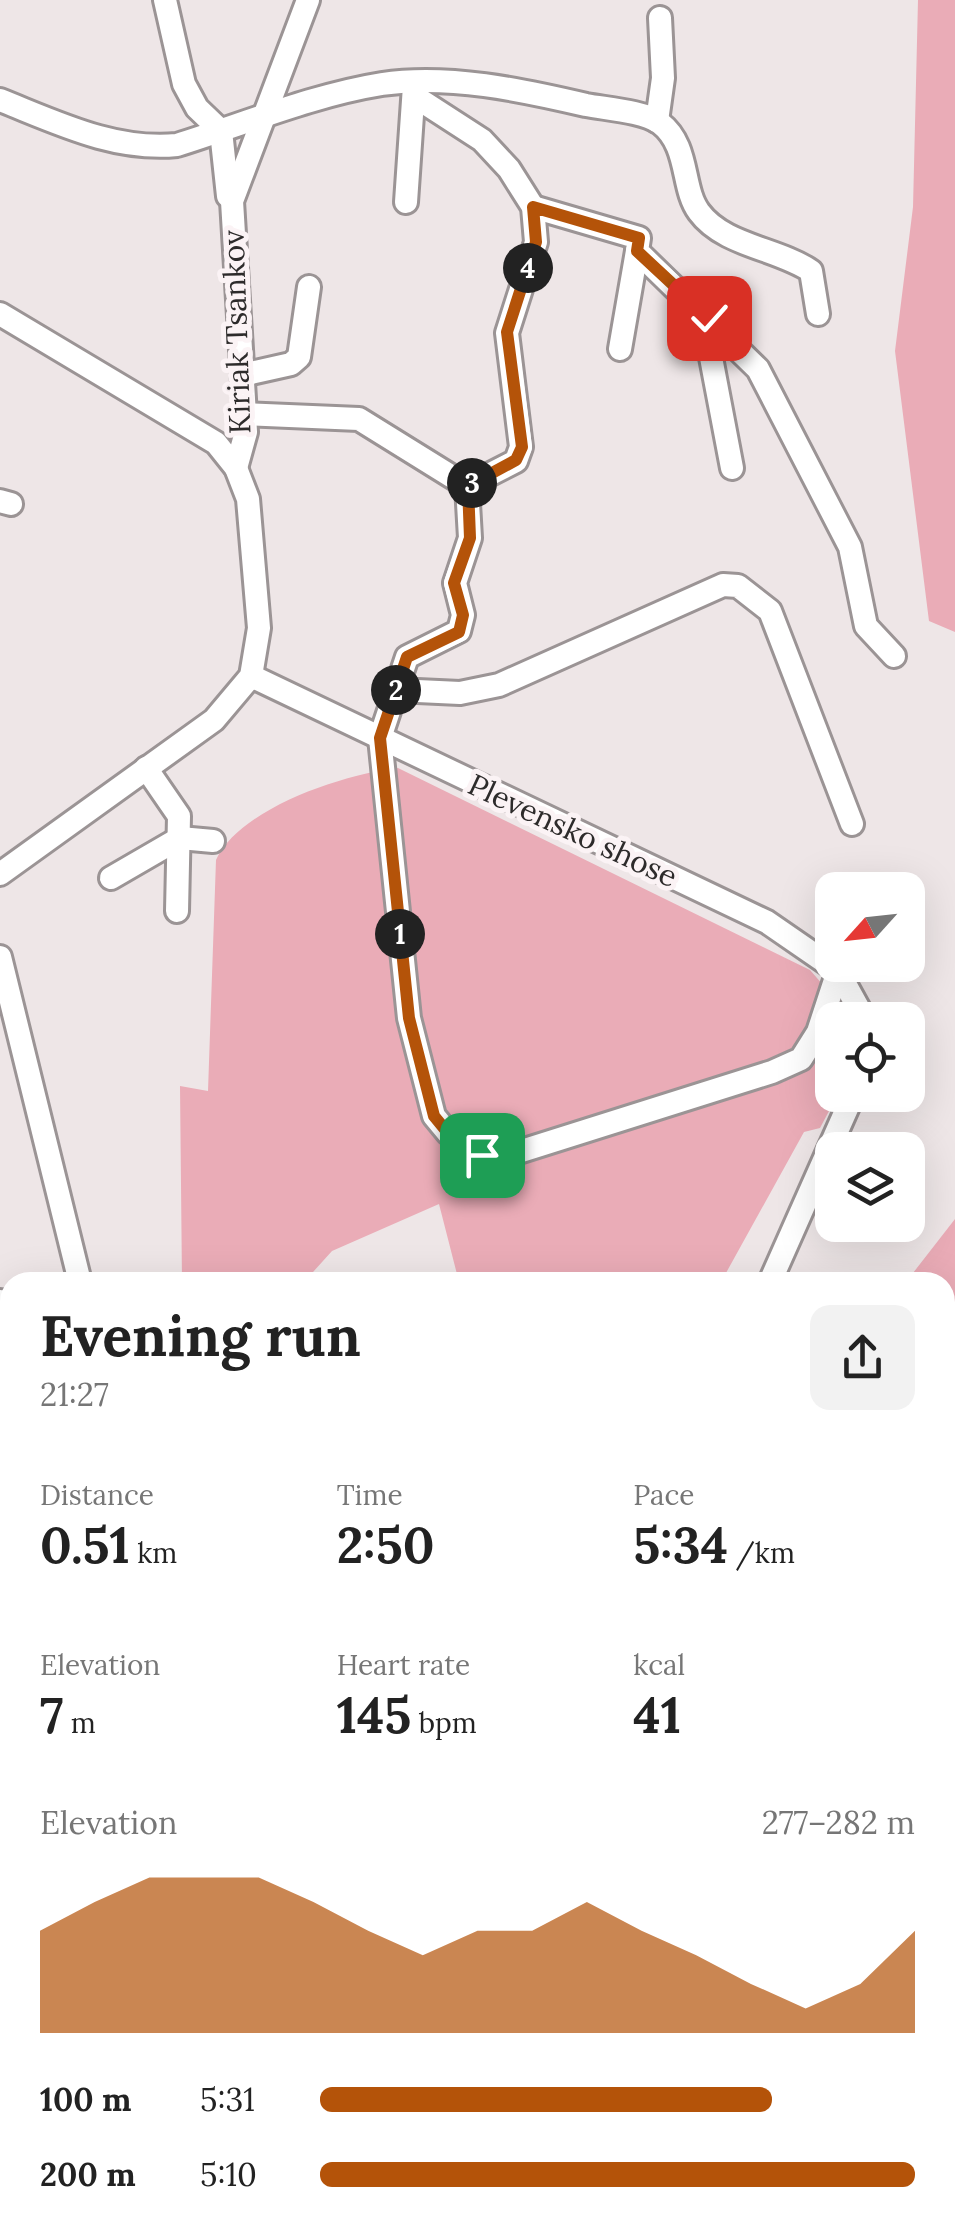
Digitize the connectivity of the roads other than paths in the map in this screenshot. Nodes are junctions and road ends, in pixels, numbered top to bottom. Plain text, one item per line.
1 (166, 0) edge
2 (308, 0) edge
3 (660, 18) dead end
4 (414, 90) junction
5 (0, 100) edge
6 (262, 119) junction
7 (657, 121) junction
8 (220, 131) junction
9 (406, 202) dead end
10 (533, 207) junction
11 (231, 226) junction
12 (637, 251) junction
13 (309, 287) dead end
14 (0, 314) edge
15 (818, 314) dead end
16 (717, 327) junction
17 (620, 349) dead end
18 (242, 375) junction
19 (245, 414) junction
20 (236, 468) junction
21 (732, 468) dead end
22 (468, 486) junction
23 (894, 656) dead end
24 (250, 676) junction
25 (396, 690) junction
26 (380, 738) junction
27 (146, 768) junction
28 (852, 824) dead end
29 (180, 838) junction
30 (213, 841) dead end
31 (0, 874) edge
32 (111, 878) dead end
33 (177, 911) dead end
34 (815, 955) edge
35 (0, 957) edge
36 (834, 982) edge
37 (845, 1112) edge
38 (78, 1272) edge
39 (776, 1272) edge

1 - 8 street
2 - 6 street, Kiriak Tsankov
3 - 7 street
4 - 6 street
4 - 7 street
4 - 9 street
4 - 10 street
5 - 8 street
6 - 8 street
6 - 11 street, Kiriak Tsankov
7 - 15 street
8 - 11 street
10 - 12 street
10 - 22 street
11 - 18 street, Kiriak Tsankov
12 - 16 street
12 - 17 street
13 - 18 street
14 - 20 street
16 - 21 street
16 - 23 street
18 - 19 street, Kiriak Tsankov
19 - 20 street, Kiriak Tsankov
19 - 22 street
20 - 24 street, Kiriak Tsankov
22 - 25 street
24 - 26 street, Plevensko shose
24 - 27 street, Kiriak Tsankov
25 - 26 street
25 - 28 street
26 - 34 street, Plevensko shose
26 - 36 street
27 - 29 street
27 - 31 street, Kiriak Tsankov
29 - 30 street
29 - 32 street
29 - 33 street
35 - 38 street
37 - 39 street

